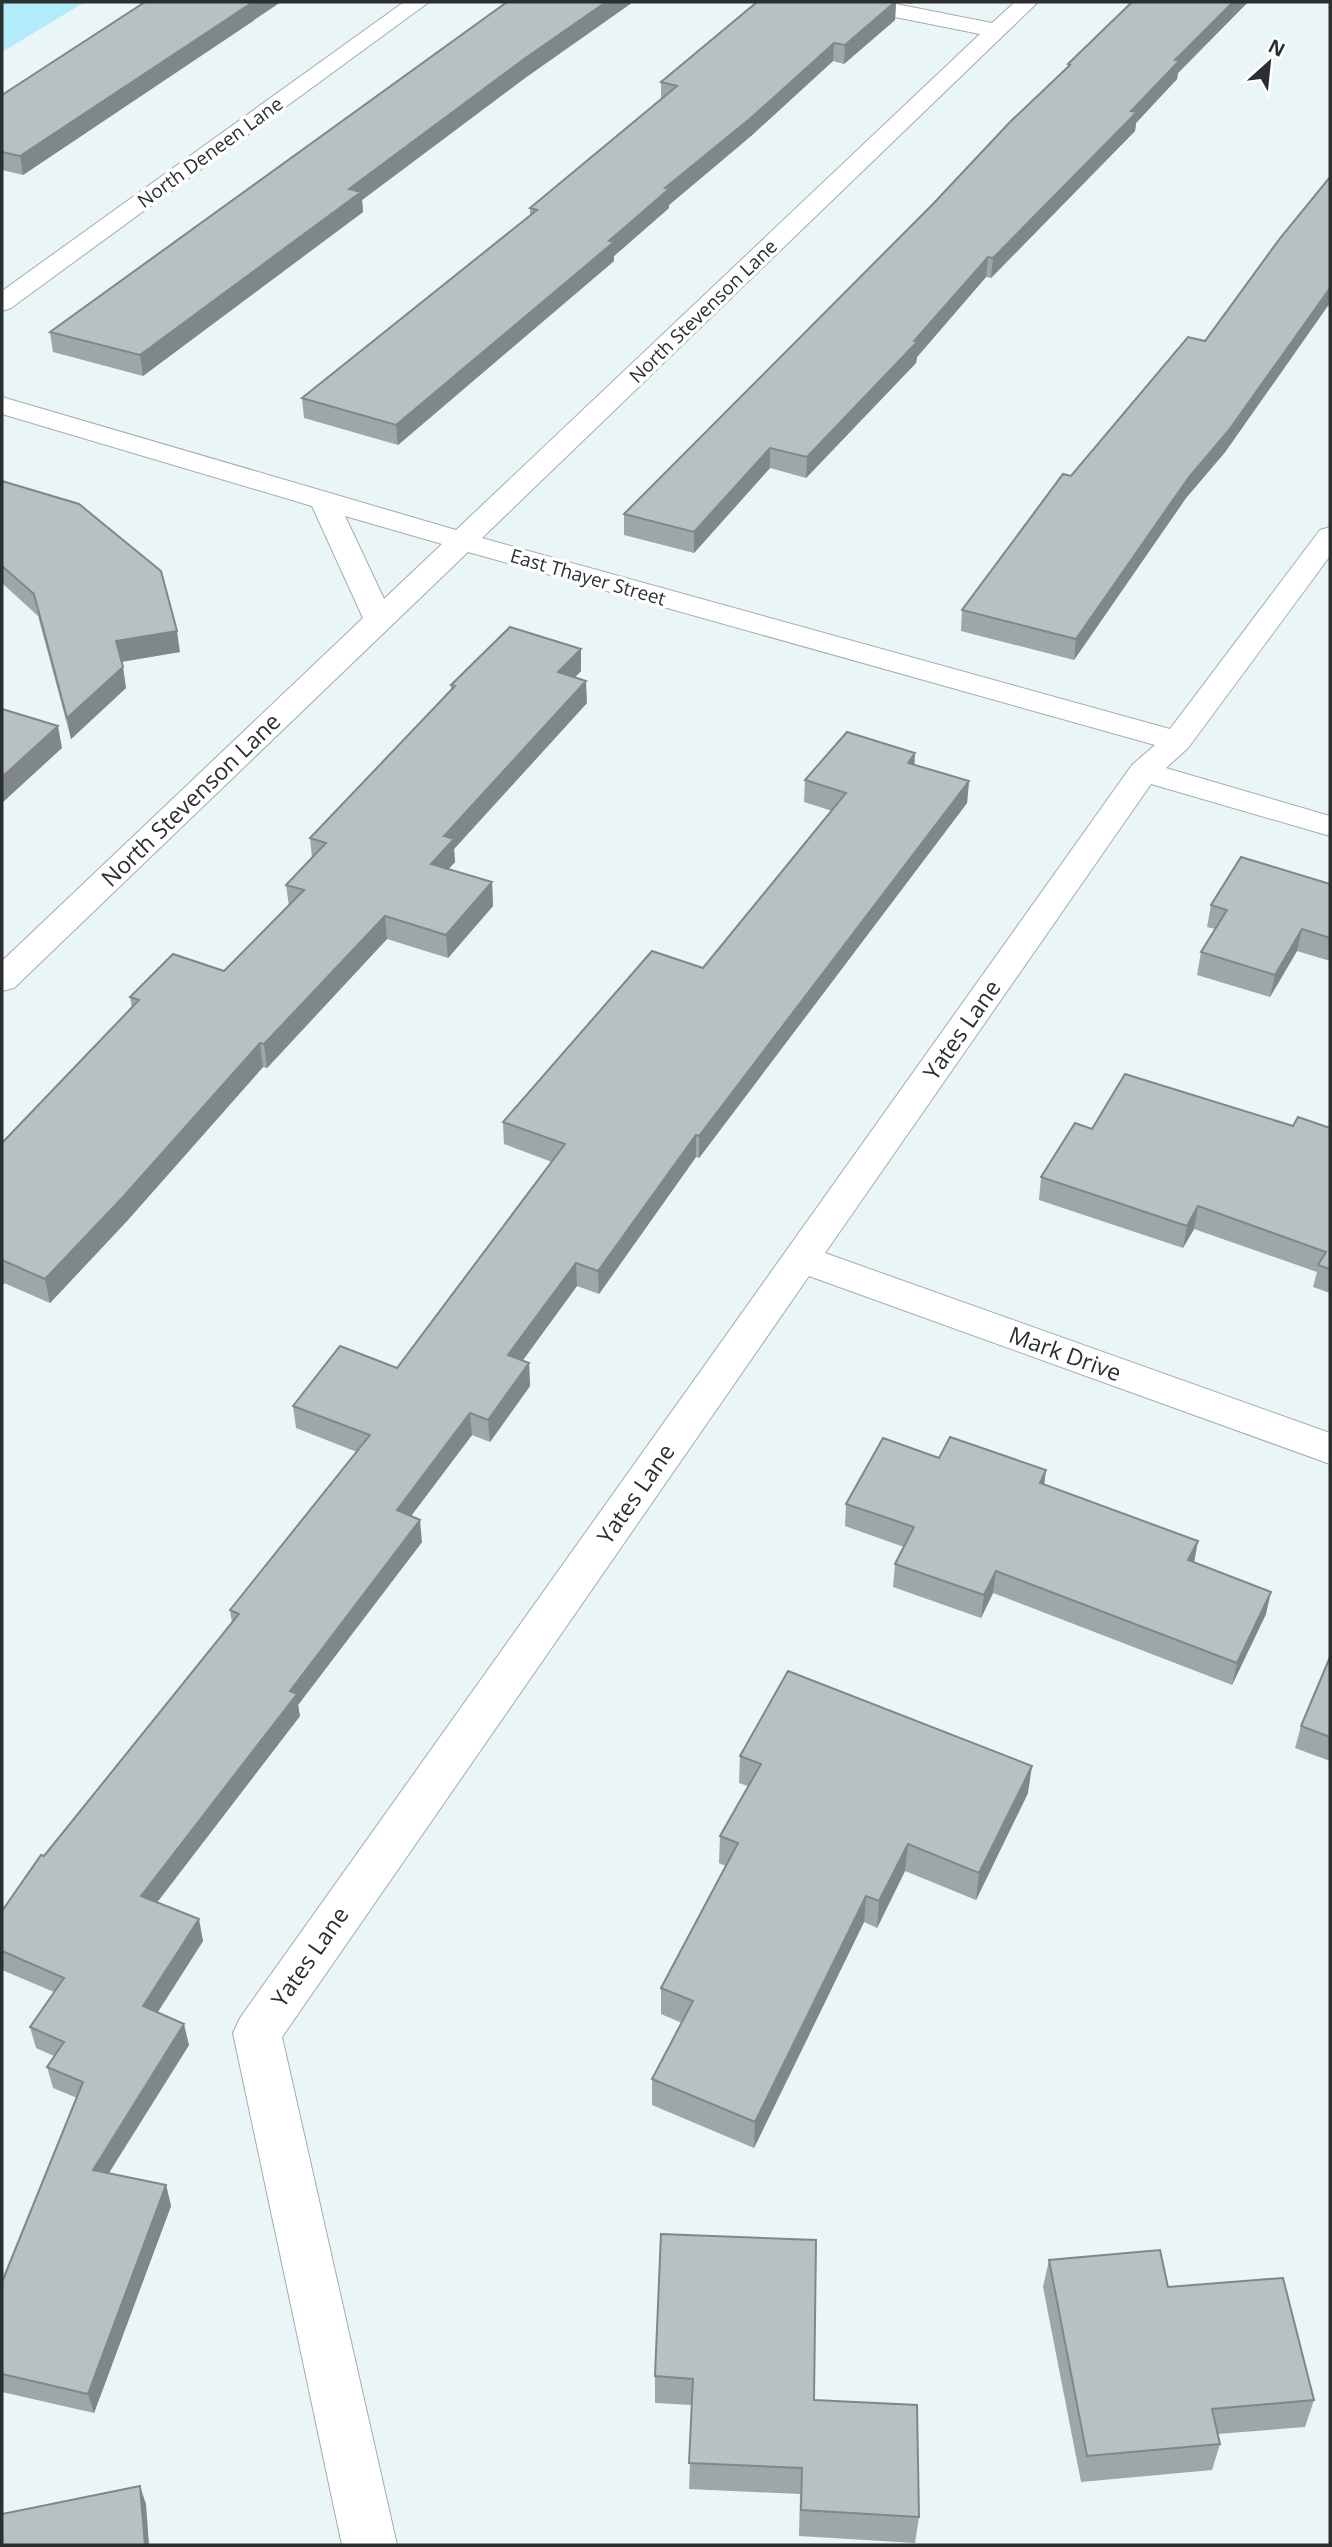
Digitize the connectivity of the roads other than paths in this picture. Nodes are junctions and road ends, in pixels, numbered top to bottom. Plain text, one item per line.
1 (418, 2) edge
2 (855, 2) edge
3 (1027, 2) edge
4 (997, 31) junction
5 (2, 303) edge
6 (2, 405) edge
7 (324, 501) junction
8 (1330, 536) edge
9 (461, 541) junction
10 (379, 620) junction
11 (1177, 741) junction
12 (1143, 772) junction
13 (1330, 826) edge
14 (2, 981) edge
15 (801, 1259) junction
16 (1330, 1449) edge
17 (369, 2545) edge

1 - 5 street, North Deneen Lane
2 - 4 street
3 - 4 street, North Stevenson Lane
4 - 9 street, North Stevenson Lane
6 - 7 street, East Thayer Street
7 - 9 street, East Thayer Street
7 - 10 street
8 - 11 street, Yates Lane
9 - 10 street, North Stevenson Lane
9 - 11 street, East Thayer Street
10 - 14 street, North Stevenson Lane
11 - 12 street, Yates Lane
12 - 13 street
12 - 15 street, Yates Lane
15 - 16 street, Mark Drive
15 - 17 street, Yates Lane

